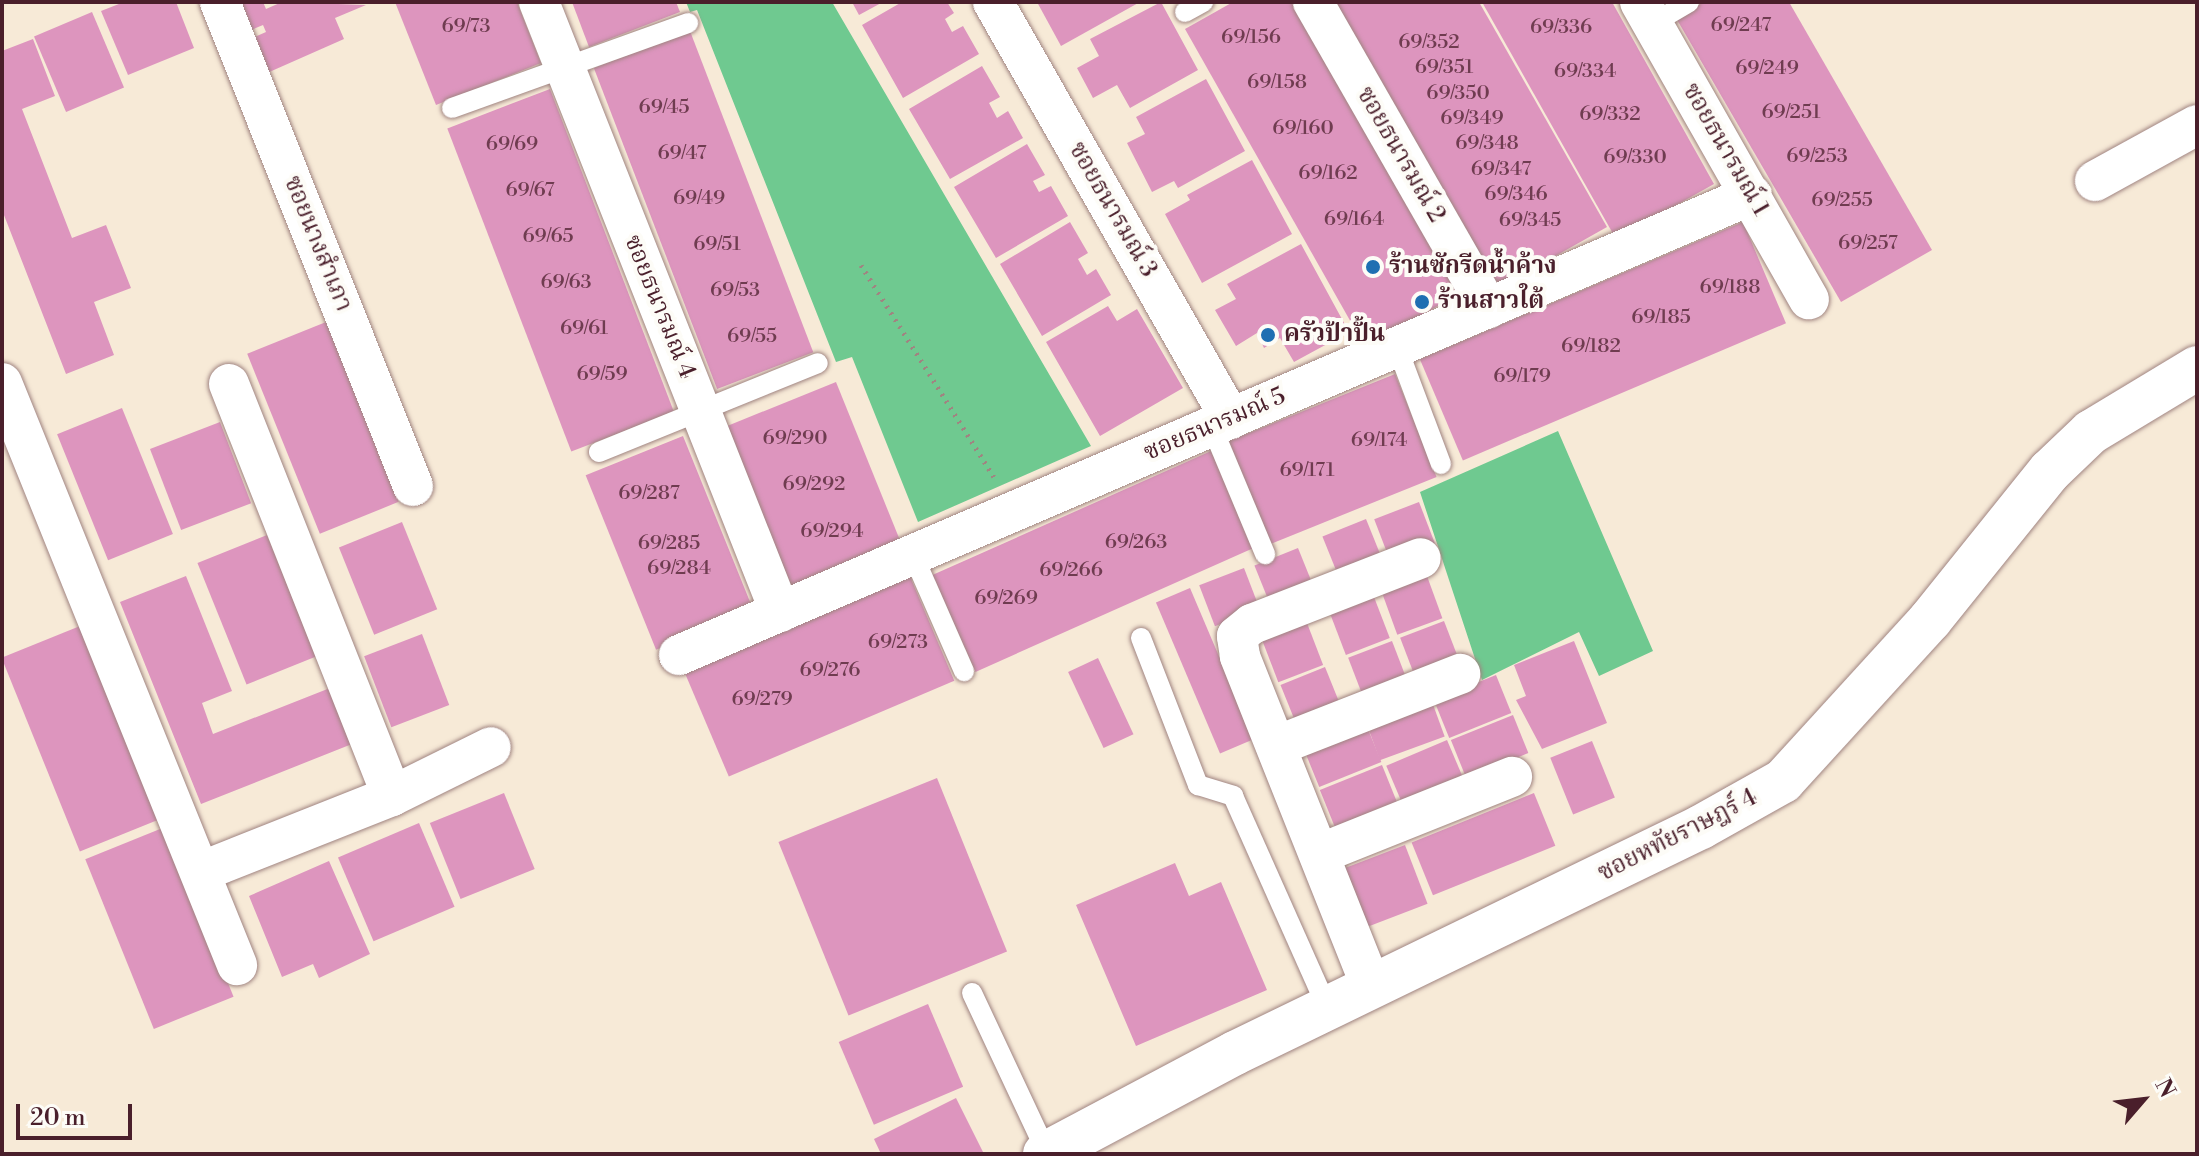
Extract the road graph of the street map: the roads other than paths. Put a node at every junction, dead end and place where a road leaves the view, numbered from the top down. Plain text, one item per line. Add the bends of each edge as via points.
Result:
1 (220, 2) edge
2 (539, 2) edge
3 (993, 2) edge
4 (1313, 2) edge
5 (1689, 2) edge
6 (1646, 13) edge
7 (688, 23) dead end
8 (564, 66) junction
9 (452, 108) dead end
10 (2197, 125) edge
11 (2095, 181) dead end
12 (1751, 195) junction
13 (1809, 299) dead end
14 (1488, 308) junction
15 (1397, 347) junction
16 (818, 363) dead end
17 (2197, 368) edge
18 (2, 383) edge
19 (229, 384) dead end
20 (700, 410) junction
21 (1221, 423) junction
22 (599, 452) dead end
23 (1441, 464) dead end
24 (413, 486) dead end
25 (1265, 554) dead end
26 (913, 555) junction
27 (1421, 558) dead end
28 (780, 612) junction
29 (1141, 638) dead end
30 (679, 655) dead end
31 (964, 671) dead end
32 (1460, 674) dead end
33 (1276, 746) junction
34 (491, 747) dead end
35 (1512, 777) dead end
36 (392, 796) junction
37 (1319, 854) junction
38 (200, 872) junction
39 (237, 965) dead end
40 (1371, 986) junction
41 (972, 993) dead end
42 (1327, 1007) junction
43 (1046, 1154) edge

1 - 24 street, ซอยนางสำเภา
2 - 8 street, ซอยธนารมณ์ 4
3 - 21 street, ซอยธนารมณ์ 3
4 - 14 street, ซอยธนารมณ์ 2
5 - 6 lane
6 - 12 street, ซอยธนารมณ์ 1
7 - 8 lane
8 - 9 lane
8 - 20 street, ซอยธนารมณ์ 4
10 - 11 street
12 - 13 street, ซอยธนารมณ์ 1
12 - 14 street, ซอยธนารมณ์ 5
14 - 15 street, ซอยธนารมณ์ 5
15 - 21 street, ซอยธนารมณ์ 5
15 - 23 lane
16 - 20 lane
17 - 40 street, ซอยหทัยราษฎร์ 4 via 2091,432 2050,471 1930,620 1783,781 1701,827
18 - 38 street
19 - 36 street
20 - 22 lane
20 - 28 street, ซอยธนารมณ์ 4
21 - 25 lane
21 - 26 street, ซอยธนารมณ์ 5
26 - 28 street, ซอยธนารมณ์ 5
26 - 31 lane
27 - 33 street via 1252,624 1237,636
28 - 30 street, ซอยธนารมณ์ 5
29 - 42 lane via 1198,785 1233,796
32 - 33 street
33 - 37 street
34 - 36 street
35 - 37 street
36 - 38 street
37 - 40 street
38 - 39 street
40 - 42 street, ซอยหทัยราษฎร์ 4
41 - 43 lane
42 - 43 street, ซอยหทัยราษฎร์ 4

